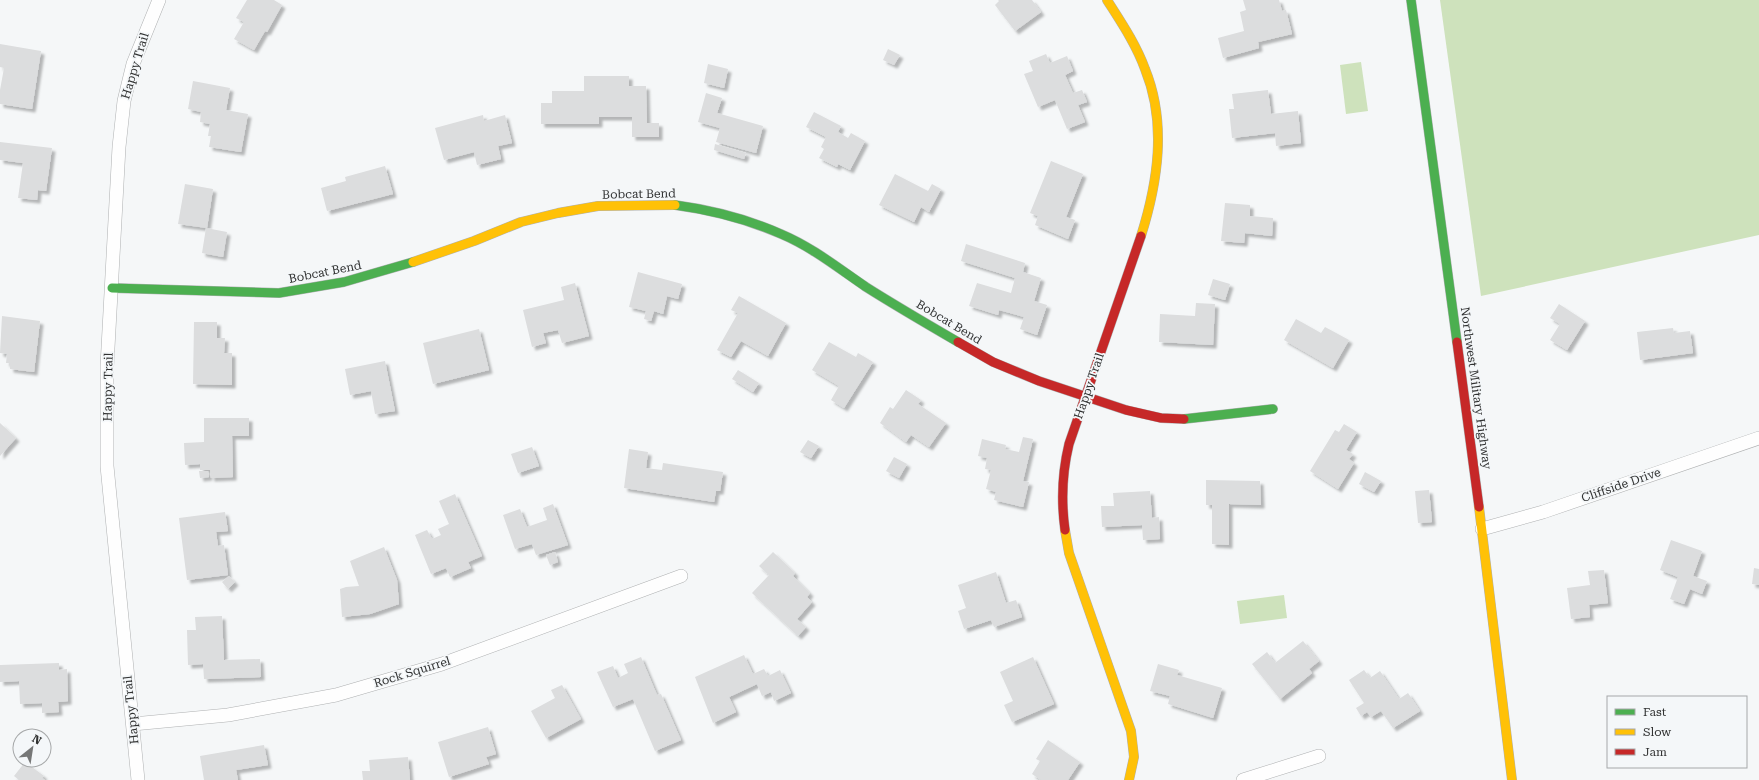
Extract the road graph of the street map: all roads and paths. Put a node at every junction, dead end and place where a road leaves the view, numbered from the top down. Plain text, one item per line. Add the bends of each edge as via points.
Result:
1 (159, 0) edge
2 (1107, 0) edge
3 (1411, 0) edge
4 (112, 288) junction
5 (1085, 396) junction
6 (1273, 409) dead end
7 (1759, 438) edge
8 (1482, 529) junction
9 (681, 576) dead end
10 (133, 724) junction
11 (1319, 756) dead end
12 (1130, 779) edge
13 (138, 780) edge
14 (1243, 780) edge
15 (1512, 780) edge

1 - 4 street, Happy Trail via 133,64 124,101 119,147
2 - 5 street, Happy Trail via 1142,60 1153,94 1158,126 1158,169 1148,218
3 - 8 street, Northwest Military Highway
4 - 5 street, Bobcat Bend via 279,293 344,282 397,267 521,222 558,213 598,206 672,204 717,212 782,234 816,251 868,287 993,362
4 - 10 street, Happy Trail via 107,366 108,466
5 - 6 street, Bobcat Bend via 1126,410 1161,418 1179,419
5 - 12 street, Happy Trail via 1071,436 1063,478 1065,528 1069,553 1131,731 1134,757
7 - 8 street, Cliffside Drive via 1543,512
8 - 15 street, Northwest Military Highway
9 - 10 street, Rock Squirrel via 442,664 336,695 228,715
10 - 13 street, Happy Trail
11 - 14 street

